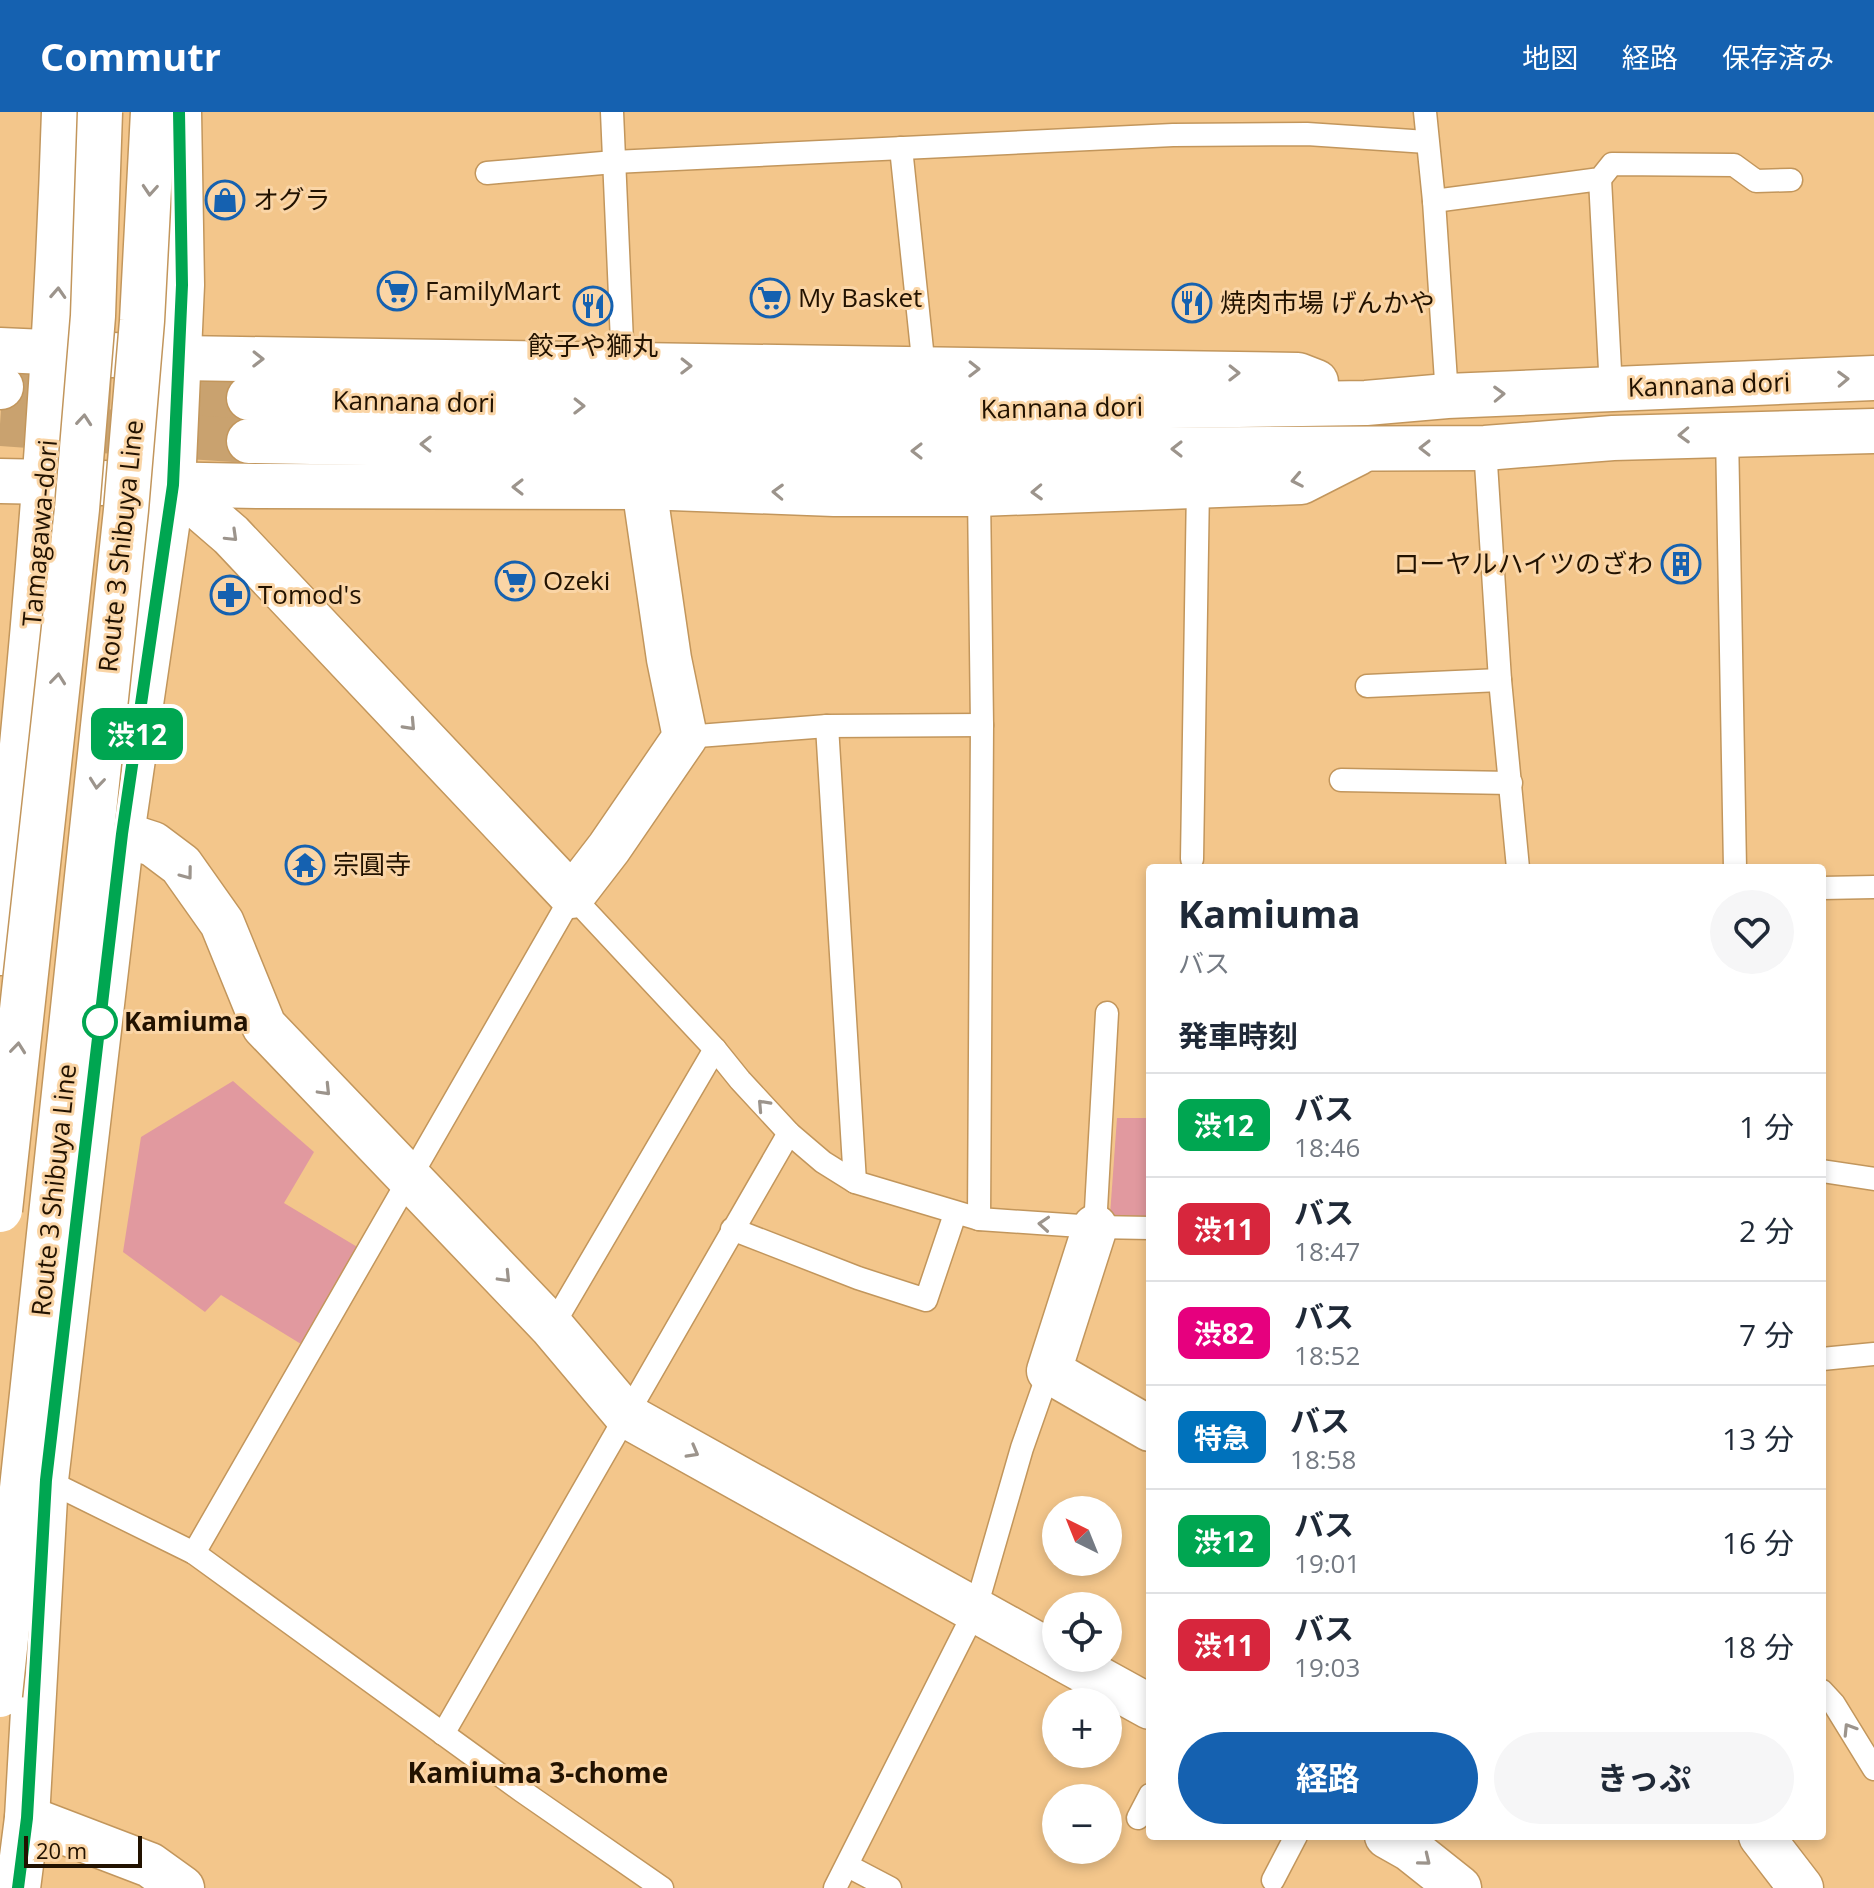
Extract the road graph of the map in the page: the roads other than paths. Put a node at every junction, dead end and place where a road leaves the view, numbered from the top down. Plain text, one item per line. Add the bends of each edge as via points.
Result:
1 (64, 112) edge
2 (100, 112) edge
3 (153, 112) edge
4 (179, 112) edge
5 (612, 112) edge
6 (1173, 112) edge
7 (1425, 112) edge
8 (1173, 135) junction
9 (1427, 142) junction
10 (901, 148) junction
11 (614, 162) junction
12 (487, 173) dead end
13 (1600, 179) junction
14 (1791, 180) dead end
15 (1434, 201) junction
16 (0, 350) edge
17 (55, 352) junction
18 (180, 358) junction
19 (623, 365) junction
20 (924, 369) junction
21 (1874, 378) edge
22 (1611, 389) junction
23 (1447, 396) junction
24 (1366, 403) junction
25 (1874, 431) edge
26 (1727, 433) junction
27 (1367, 448) junction
28 (1485, 448) junction
29 (0, 481) edge
30 (45, 483) junction
31 (173, 485) junction
32 (1198, 486) junction
33 (644, 487) junction
34 (979, 494) junction
35 (1500, 680) junction
36 (1367, 686) dead end
37 (982, 725) junction
38 (827, 726) junction
39 (685, 737) junction
40 (1341, 780) dead end
41 (1511, 783) junction
42 (122, 834) junction
43 (1192, 859) dead end
44 (1518, 864) edge
45 (1735, 864) edge
46 (1874, 887) edge
47 (1826, 888) edge
48 (572, 896) junction
49 (3, 904) edge
50 (0, 953) edge
51 (1107, 1013) dead end
52 (715, 1049) junction
53 (789, 1133) junction
54 (1826, 1172) edge
55 (408, 1178) junction
56 (1874, 1179) edge
57 (855, 1182) junction
58 (0, 1210) edge
59 (955, 1214) junction
60 (979, 1219) junction
61 (1095, 1227) junction
62 (1146, 1228) edge
63 (732, 1229) junction
64 (552, 1327) junction
65 (1874, 1354) edge
66 (1826, 1359) edge
67 (1049, 1371) junction
68 (627, 1416) junction
69 (1146, 1427) edge
70 (46, 1480) junction
71 (194, 1553) junction
72 (975, 1611) junction
73 (1042, 1648) edge
74 (1086, 1672) edge
75 (0, 1695) edge
76 (1826, 1695) edge
77 (1146, 1705) edge
78 (443, 1734) junction
79 (1874, 1769) edge
80 (1146, 1803) edge
81 (27, 1818) junction
82 (1138, 1818) dead end
83 (1294, 1840) edge
84 (1394, 1840) edge
85 (1764, 1840) edge
86 (848, 1866) junction
87 (1273, 1880) dead end
88 (18, 1888) edge
89 (182, 1888) edge
90 (662, 1888) edge
91 (835, 1888) edge
92 (890, 1888) edge
93 (1459, 1888) edge
94 (1801, 1888) edge

17 -> 1 main road, Tamagawa-dori
58 -> 2 main road, Route 3 Shibuya Line, bridge via 77,509 93,316
3 -> 75 main road, Route 3 Shibuya Line, bridge via 126,510
4 - 18 main road
5 - 11 lane
6 - 8 lane
7 - 9 lane
8 - 9 lane via 1307,134
8 - 10 lane
9 - 15 lane
10 - 11 lane
10 - 20 lane
11 - 12 lane
11 - 19 lane
13 - 14 lane via 1612,164 1658,164 1734,165 1756,181
13 - 15 lane
13 - 22 lane
15 - 23 lane
16 - 17 main road
17 - 18 main road
17 - 30 main road, Tamagawa-dori
18 -> 19 main road
18 - 31 main road
19 -> 20 main road
20 -> 24 main road via 1298,375
22 -> 21 main road, Kannana dori
23 -> 22 main road, Kannana dori
23 - 24 main road, Kannana dori
27 -> 24 main road, Kannana dori via 840,451 249,420
25 - 26 main road, Kannana dori
26 -> 28 main road, Kannana dori
26 - 45 lane
28 -> 27 main road, Kannana dori
27 -> 32 main road via 1301,482
28 - 35 lane
29 - 30 main road
30 - 31 main road
30 - 49 main road, Tamagawa-dori
33 -> 31 main road
31 - 42 main road
31 -> 48 main road via 231,535
32 -> 34 main road
32 - 43 lane
34 -> 33 main road
33 - 39 main road
34 - 37 lane
35 - 36 lane
35 - 41 lane
37 - 38 lane
37 - 60 lane
38 - 39 lane
38 - 57 lane
39 - 48 main road
40 - 41 lane
41 - 44 lane
42 -> 55 main road via 153,844 181,865 222,923 264,1026
42 - 70 main road
46 - 47 lane
48 - 52 lane
48 - 55 lane
49 - 50 main road, Tamagawa-dori
51 - 61 lane
53 -> 52 lane
52 - 64 lane
53 - 57 lane
53 - 63 lane
54 - 56 lane
55 -> 64 main road
55 - 71 lane
57 - 59 lane
59 - 60 lane
59 - 63 lane via 926,1300
61 -> 60 lane
61 - 62 lane
61 - 67 main road
63 - 68 lane
64 - 68 main road
65 - 66 lane
67 - 69 main road
67 - 72 lane
68 -> 72 main road
68 - 78 lane
70 - 71 lane
70 - 81 main road
71 - 78 lane
72 - 73 main road
72 - 86 lane
74 - 77 main road
79 -> 76 lane
78 - 90 lane
80 - 82 lane
81 - 88 main road
81 - 89 main road via 150,1865
83 - 87 lane
84 -> 93 main road
85 - 94 main road
86 - 91 lane
86 - 92 lane

